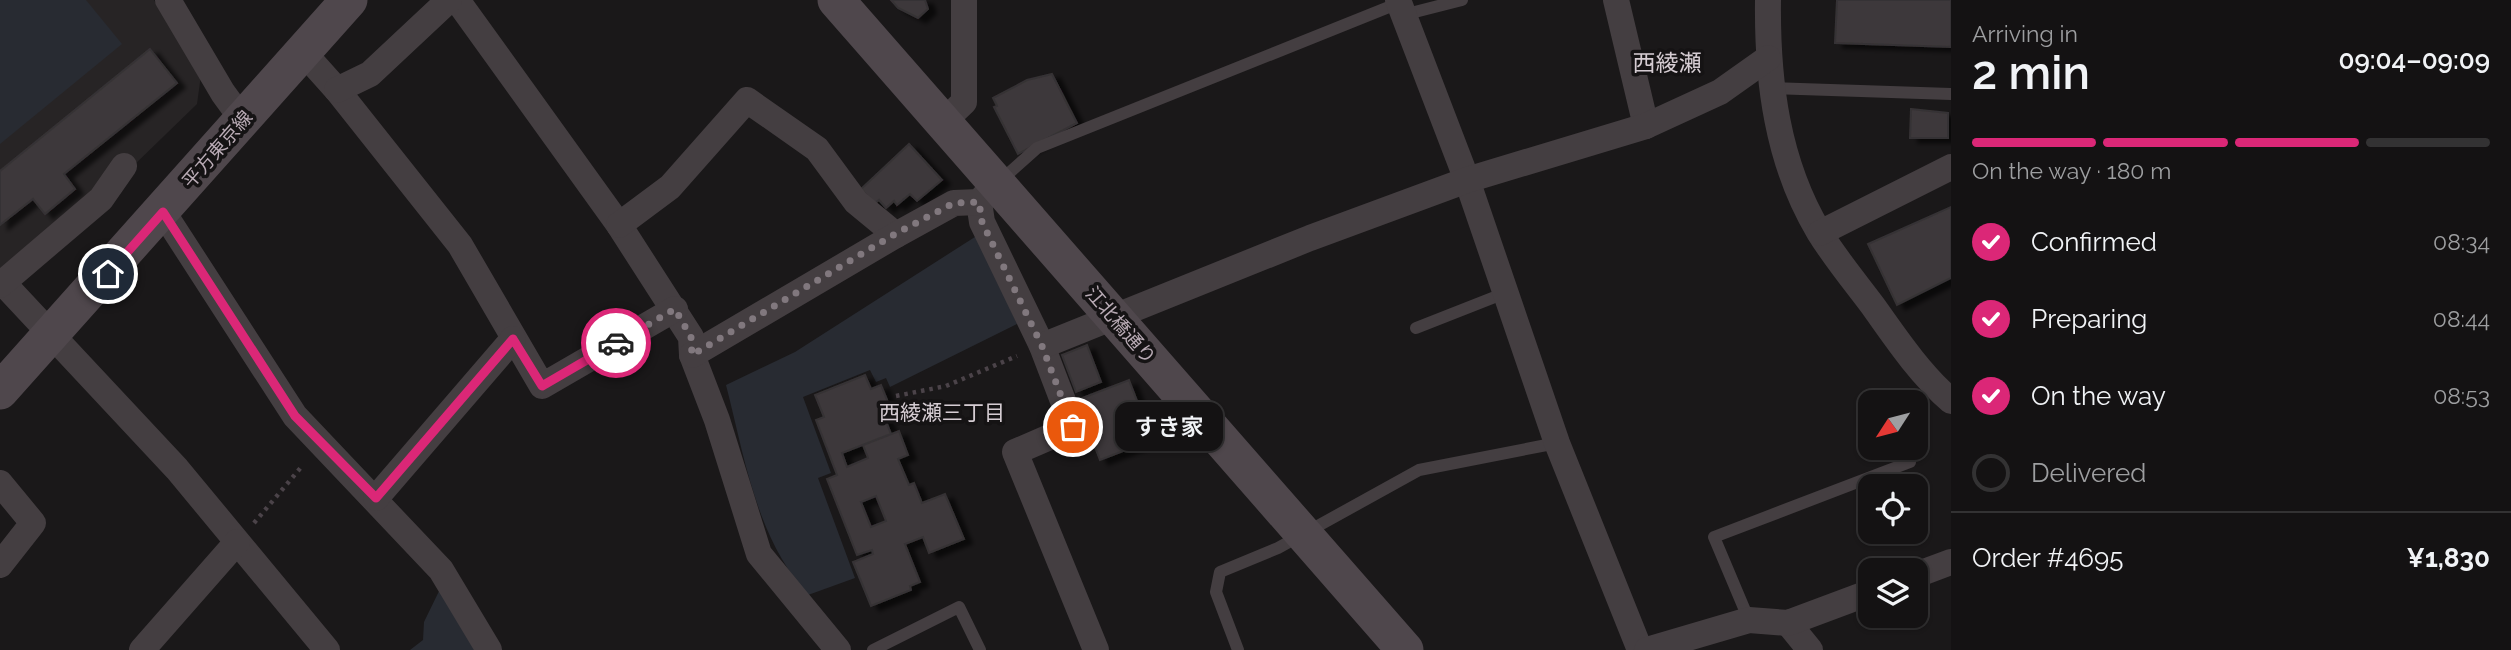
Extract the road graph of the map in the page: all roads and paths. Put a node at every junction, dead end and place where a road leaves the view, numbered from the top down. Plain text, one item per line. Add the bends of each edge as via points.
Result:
1 (168, 0) edge
2 (349, 0) edge
3 (449, 0) edge
4 (457, 0) edge
5 (836, 0) edge
6 (964, 0) edge
7 (1462, 0) edge
8 (1616, 0) edge
9 (1768, 0) edge
10 (1400, 6) edge
11 (303, 52) junction
12 (1768, 58) junction
13 (1772, 88) junction
14 (337, 90) junction
15 (1951, 94) edge
16 (242, 119) junction
17 (944, 121) junction
18 (1646, 126) junction
19 (124, 166) dead end
20 (1951, 167) edge
21 (1467, 180) junction
22 (988, 192) junction
23 (163, 212) junction
24 (619, 225) junction
25 (1820, 233) junction
26 (895, 234) junction
27 (2, 284) edge
28 (1504, 293) junction
29 (675, 309) junction
30 (1113, 317) junction
31 (1416, 328) dead end
32 (52, 336) junction
33 (513, 339) junction
34 (1042, 346) junction
35 (692, 355) junction
36 (0, 391) edge
37 (895, 396) dead end
38 (1951, 401) edge
39 (321, 443) junction
40 (1557, 443) junction
41 (1910, 462) dead end
42 (0, 483) edge
43 (376, 498) junction
44 (1302, 533) junction
45 (237, 542) junction
46 (1951, 562) edge
47 (0, 565) edge
48 (1928, 571) edge
49 (1858, 597) edge
50 (1749, 620) junction
51 (1788, 623) junction
52 (829, 647) edge
53 (142, 650) edge
54 (327, 650) edge
55 (489, 650) edge
56 (873, 650) edge
57 (980, 650) edge
58 (1096, 650) edge
59 (1238, 650) edge
60 (1405, 650) edge
61 (1640, 650) edge
62 (1647, 650) edge
63 (1810, 650) edge

1 - 16 street
2 - 11 main road, 平方東京線
3 - 14 street via 370,74
4 - 24 street
5 - 17 main road, 江北橋通り
6 - 17 street via 964,102
7 - 10 lane
8 - 18 street
9 - 12 street
10 - 21 street
10 - 22 lane via 1037,148
11 - 14 street
11 - 16 main road, 平方東京線
12 - 13 street
12 - 18 street via 1720,92
13 - 15 lane
13 - 25 street via 1783,150
14 - 33 street via 460,245
16 - 23 main road, 平方東京線
17 - 22 main road, 江北橋通り
18 - 21 street
19 - 27 street via 101,200
20 - 25 street
21 - 28 street
21 - 30 street
22 - 26 street via 954,203
22 - 30 main road, 江北橋通り
22 - 34 street via 982,222
23 - 32 main road, 平方東京線
23 - 39 street via 295,416
24 - 26 street via 670,187 747,100 817,149 856,202
24 - 29 street
25 - 38 street via 1927,380
26 - 35 street
27 - 32 street
28 - 31 lane
28 - 40 street
29 - 33 street via 542,386
29 - 35 street via 691,337
30 - 34 street
30 - 44 main road, 江北橋通り
32 - 36 main road, 平方東京線
32 - 45 street via 177,469
33 - 43 street
34 - 37 path via 946,386
34 - 58 street via 1073,427 1015,452
35 - 52 street via 759,554
39 - 43 street
39 - 45 path
40 - 44 lane via 1419,470
40 - 61 street
41 - 50 lane via 1714,537
42 - 47 street via 33,523
43 - 55 street via 441,570
44 - 59 lane via 1220,572 1216,592
44 - 60 main road, 江北橋通り
45 - 53 street
45 - 54 street
46 - 48 street
49 - 51 street
50 - 51 street
50 - 62 street
51 - 63 street
56 - 57 lane via 959,607

